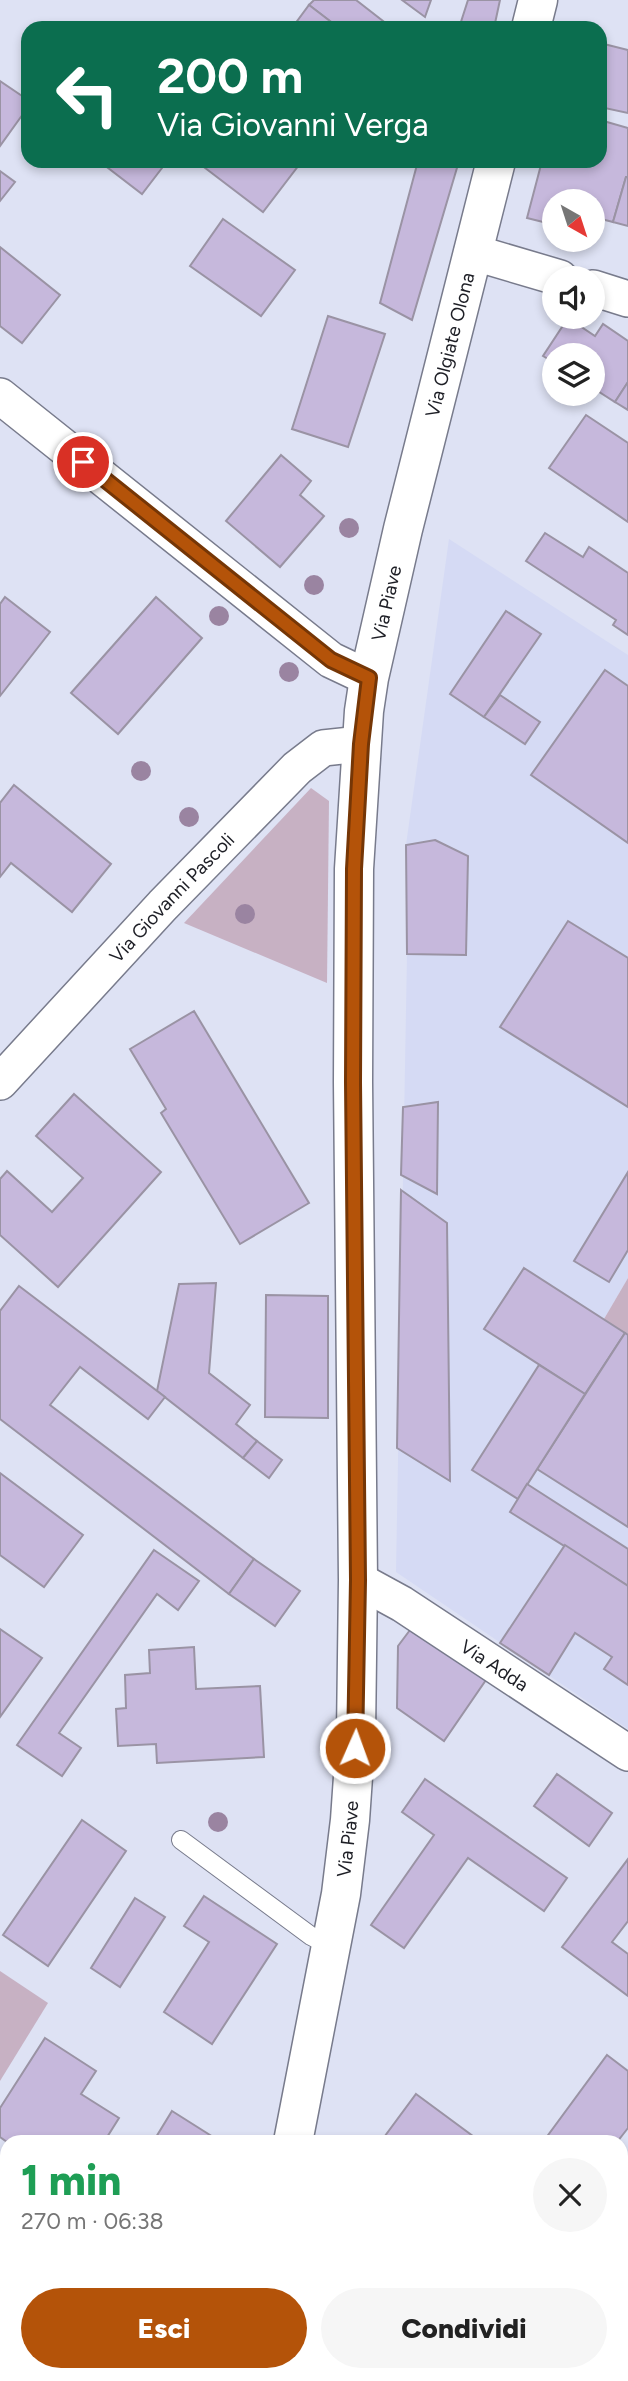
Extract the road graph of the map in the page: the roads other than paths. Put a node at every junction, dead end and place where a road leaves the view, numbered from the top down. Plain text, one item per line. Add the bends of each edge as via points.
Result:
1 (538, 0) edge
2 (533, 21) edge
3 (494, 168) edge
4 (472, 252) junction
5 (542, 273) edge
6 (605, 292) edge
7 (628, 299) edge
8 (0, 396) edge
9 (403, 529) joint
10 (369, 678) junction
11 (361, 744) junction
12 (0, 1082) edge
13 (358, 1580) junction
14 (628, 1753) edge
15 (181, 1840) dead end
16 (332, 1947) junction
17 (294, 2135) edge

1 - 2 street
3 - 4 street, Via Olgiate Olona
4 - 5 street
4 - 9 street, Via Olgiate Olona
6 - 7 street
8 - 10 street via 331,660
9 - 10 street, Via Piave
10 - 11 street, Via Piave
11 - 12 street, Via Giovanni Pascoli via 323,748 297,768
11 - 13 street, Via Piave via 354,869 353,1082
13 - 14 street, Via Adda via 402,1604
13 - 16 street, Via Piave via 353,1782
15 - 16 lane
16 - 17 street, Via Piave

